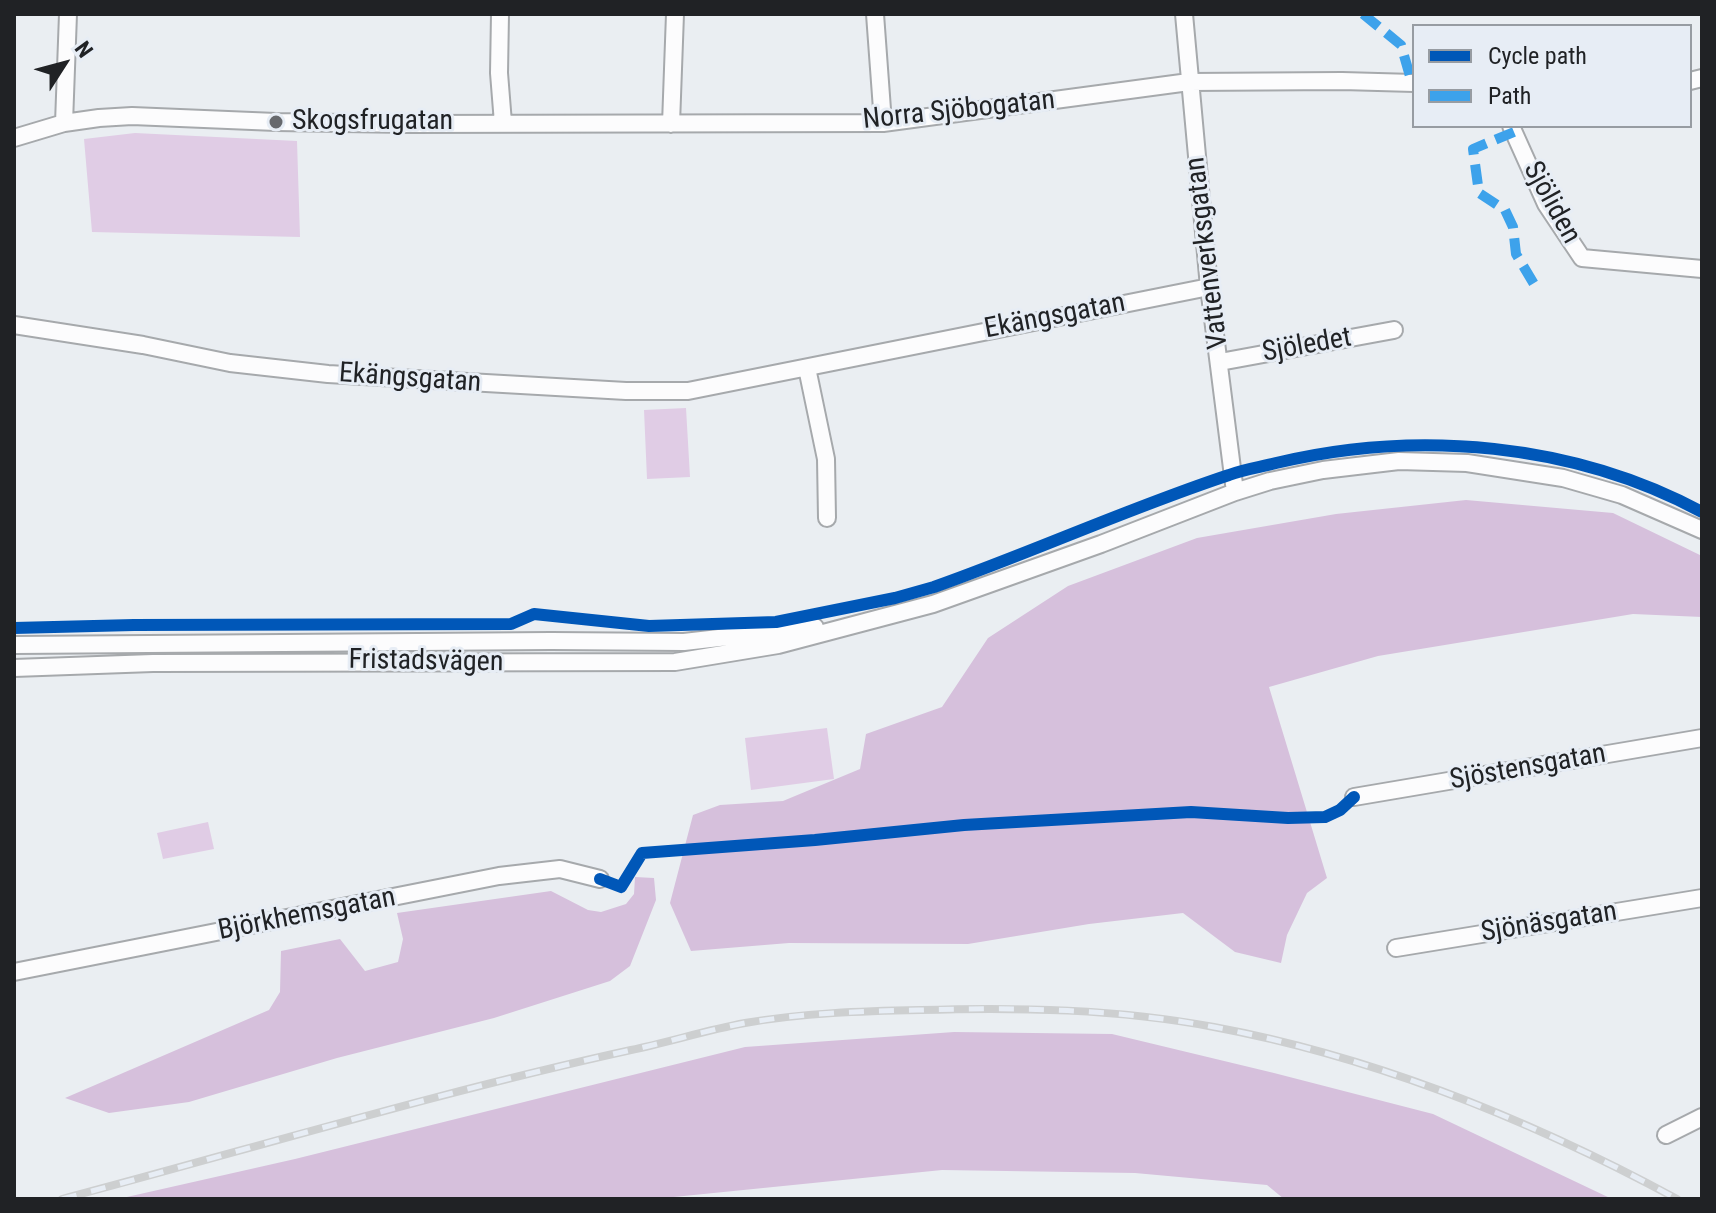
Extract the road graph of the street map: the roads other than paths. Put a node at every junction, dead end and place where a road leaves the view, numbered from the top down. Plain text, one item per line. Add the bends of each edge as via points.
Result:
1 (68, 14) edge
2 (500, 14) edge
3 (675, 14) edge
4 (875, 14) edge
5 (1184, 14) edge
6 (1189, 82) junction
7 (1412, 83) edge
8 (64, 123) junction
9 (503, 123) junction
10 (883, 123) junction
11 (671, 124) junction
12 (1512, 128) edge
13 (14, 138) edge
14 (1702, 269) edge
15 (1209, 287) junction
16 (14, 325) edge
17 (1394, 330) dead end
18 (1220, 362) junction
19 (807, 368) junction
20 (1235, 492) junction
21 (827, 518) dead end
22 (1702, 530) edge
23 (833, 628) junction
24 (14, 645) edge
25 (14, 668) edge
26 (1702, 738) edge
27 (1354, 797) dead end
28 (600, 879) dead end
29 (1702, 898) edge
30 (1396, 948) dead end
31 (14, 972) edge
32 (1702, 1117) edge
33 (1666, 1135) dead end

1 - 8 street
2 - 9 street
3 - 11 street
4 - 10 street
5 - 6 street, Vattenverksgatan
6 - 7 street, Norra Sjöbogatan
6 - 10 street, Norra Sjöbogatan
6 - 15 street, Vattenverksgatan
8 - 9 street, Norra Sjöbogatan via 132,116
8 - 13 street, Norra Sjöbogatan
9 - 11 street, Norra Sjöbogatan
10 - 11 street, Norra Sjöbogatan
12 - 14 street, Sjöliden via 1546,204 1582,258
15 - 18 street, Vattenverksgatan
15 - 19 street, Ekängsgatan
16 - 19 street, Ekängsgatan via 230,363 426,381 688,391
17 - 18 street, Sjöledet
18 - 20 street, Vattenverksgatan
19 - 21 street via 826,459
20 - 22 street, Fristadsvägen via 1345,467 1418,460 1467,463 1575,481
20 - 23 street, Fristadsvägen via 933,604
23 - 24 street, Fristadsvägen via 633,643
23 - 25 street, Fristadsvägen via 778,645 675,662
26 - 27 street, Sjöstensgatan
28 - 31 street, Björkhemsgatan via 560,869 499,876
29 - 30 street, Sjönäsgatan
32 - 33 street

